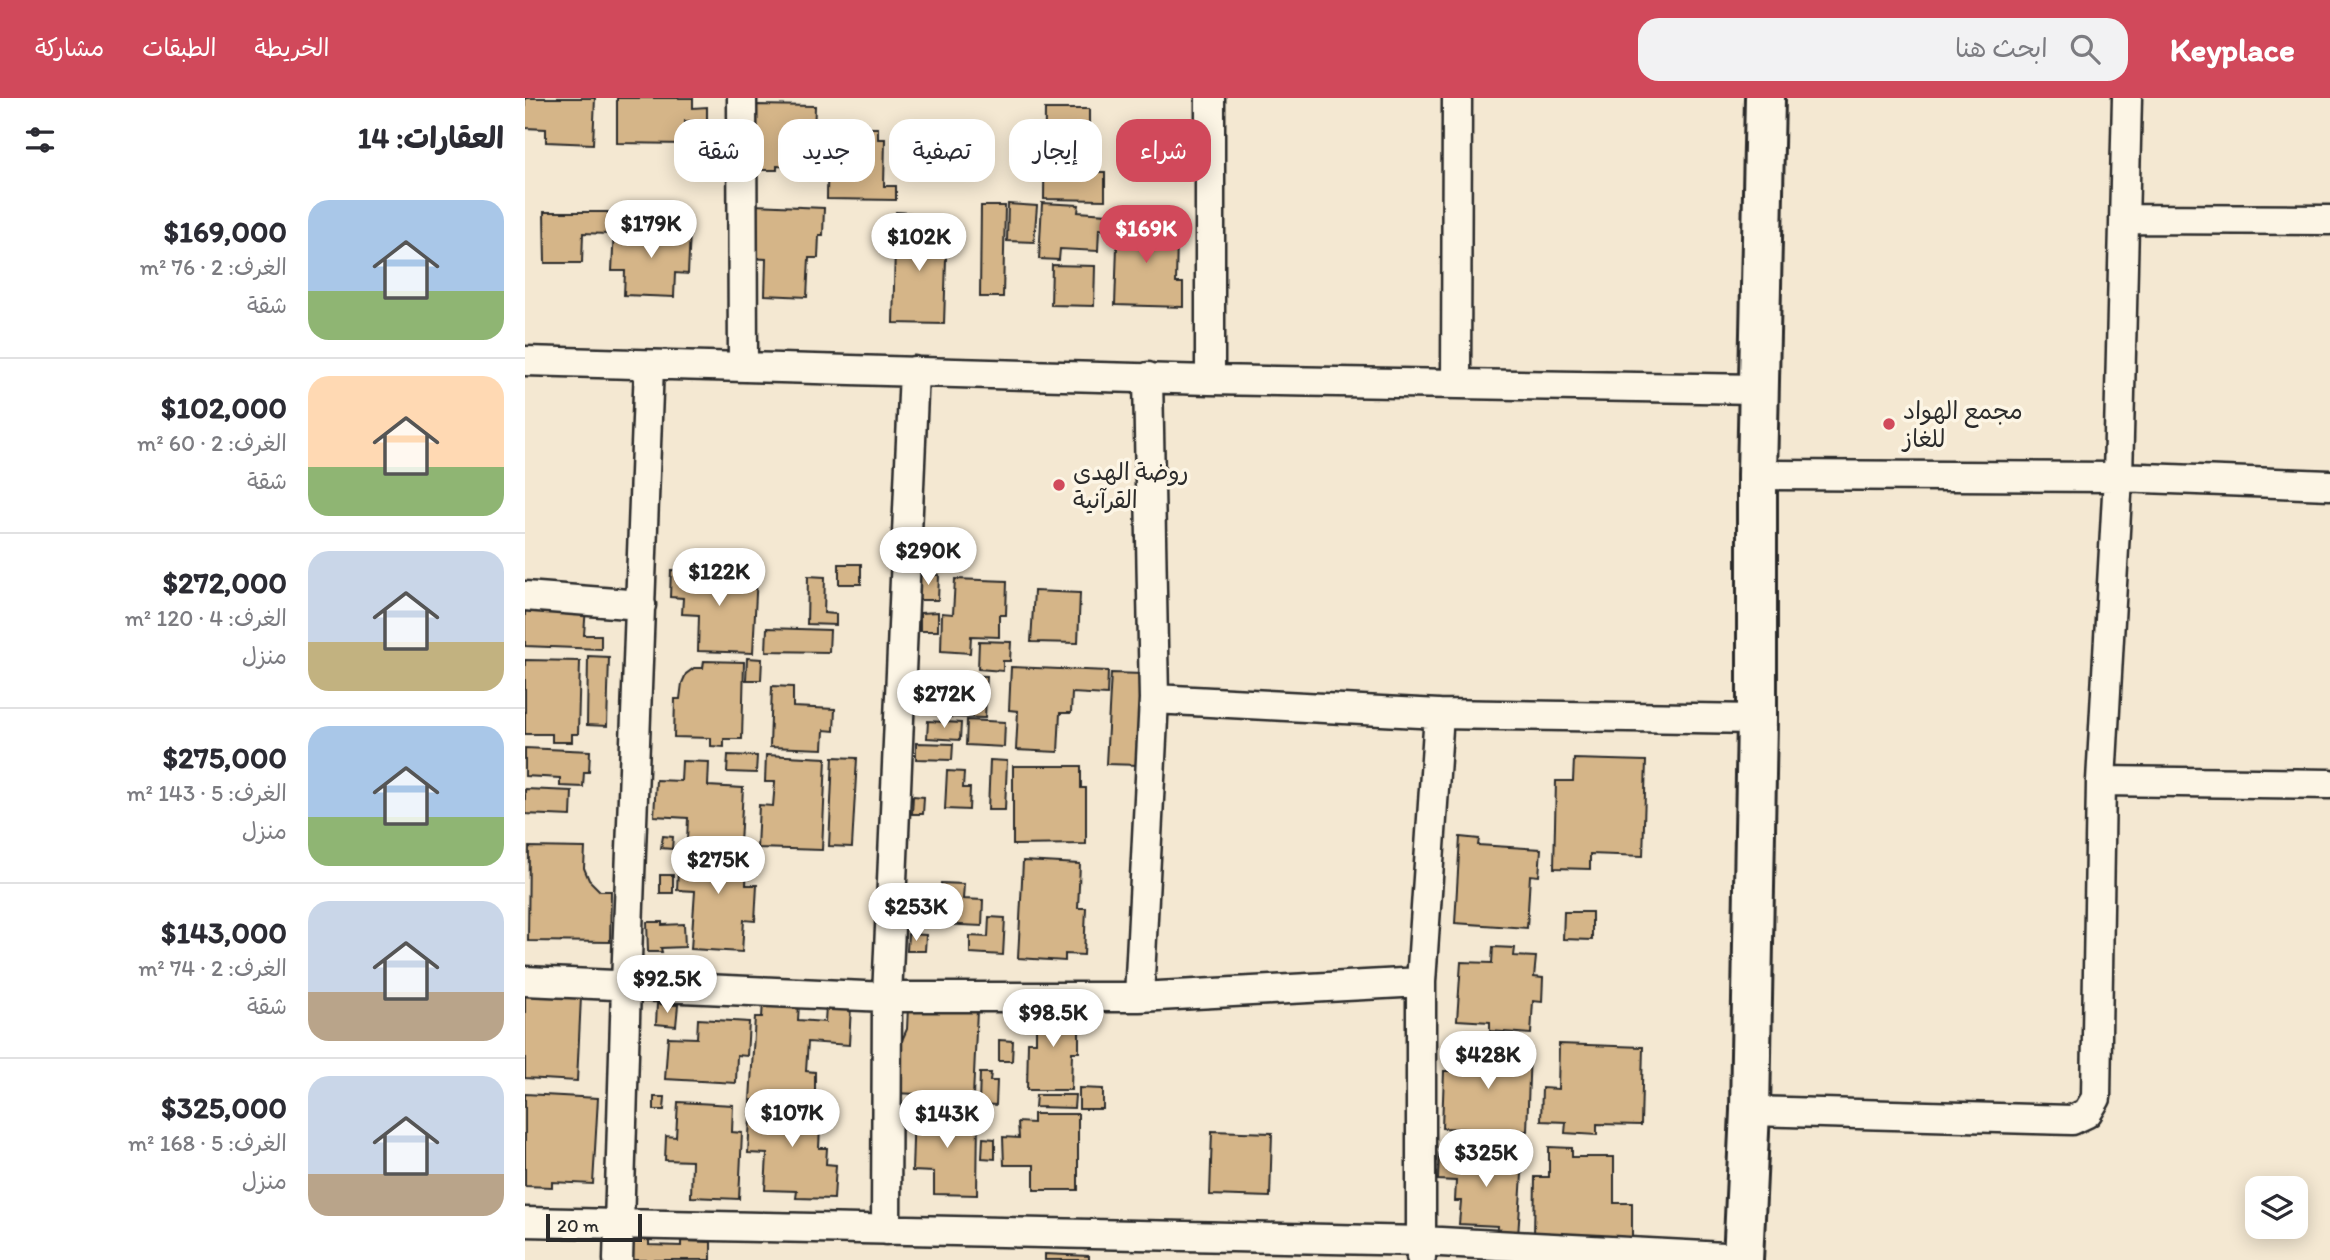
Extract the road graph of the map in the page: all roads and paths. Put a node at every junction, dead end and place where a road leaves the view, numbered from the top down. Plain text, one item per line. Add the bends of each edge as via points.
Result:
1 (742, 98) edge
2 (1210, 98) edge
3 (1457, 98) edge
4 (1765, 98) edge
5 (2127, 98) edge
6 (2124, 219) junction
7 (2330, 220) edge
8 (525, 361) edge
9 (649, 365) junction
10 (743, 365) junction
11 (914, 372) junction
12 (1148, 377) junction
13 (1210, 380) junction
14 (1456, 383) junction
15 (1759, 389) junction
16 (1757, 475) junction
17 (2118, 477) junction
18 (2330, 485) edge
19 (525, 596) edge
20 (641, 605) junction
21 (1154, 699) junction
22 (1439, 714) junction
23 (1757, 719) junction
24 (2101, 780) junction
25 (2330, 784) edge
26 (525, 981) edge
27 (1421, 982) junction
28 (626, 985) junction
29 (887, 997) junction
30 (1139, 997) junction
31 (1750, 1111) junction
32 (525, 1222) edge
33 (619, 1225) junction
34 (886, 1230) junction
35 (1168, 1247) edge
36 (1421, 1250) edge
37 (1743, 1259) edge
38 (618, 1260) edge

1 - 10 street
2 - 13 street
3 - 14 street
4 - 15 street
5 - 6 street
6 - 7 street
6 - 17 street
8 - 9 street
9 - 10 street
9 - 20 street
10 - 11 street
11 - 12 street
11 - 29 street
12 - 13 street
12 - 21 street
13 - 14 street
14 - 15 street
15 - 16 street
16 - 17 street
16 - 23 street
17 - 18 street
17 - 24 street
19 - 20 street
20 - 28 street
21 - 22 street
21 - 30 street
22 - 23 street
22 - 27 street
23 - 31 street
24 - 25 street
24 - 31 street via 2096,1098 2087,1113 2072,1120
26 - 28 street
27 - 30 street
27 - 36 street
28 - 29 street
28 - 33 street
29 - 30 street
29 - 34 street
31 - 37 street
32 - 33 street
33 - 34 street
33 - 38 street
34 - 35 street
35 - 36 street
36 - 37 street

